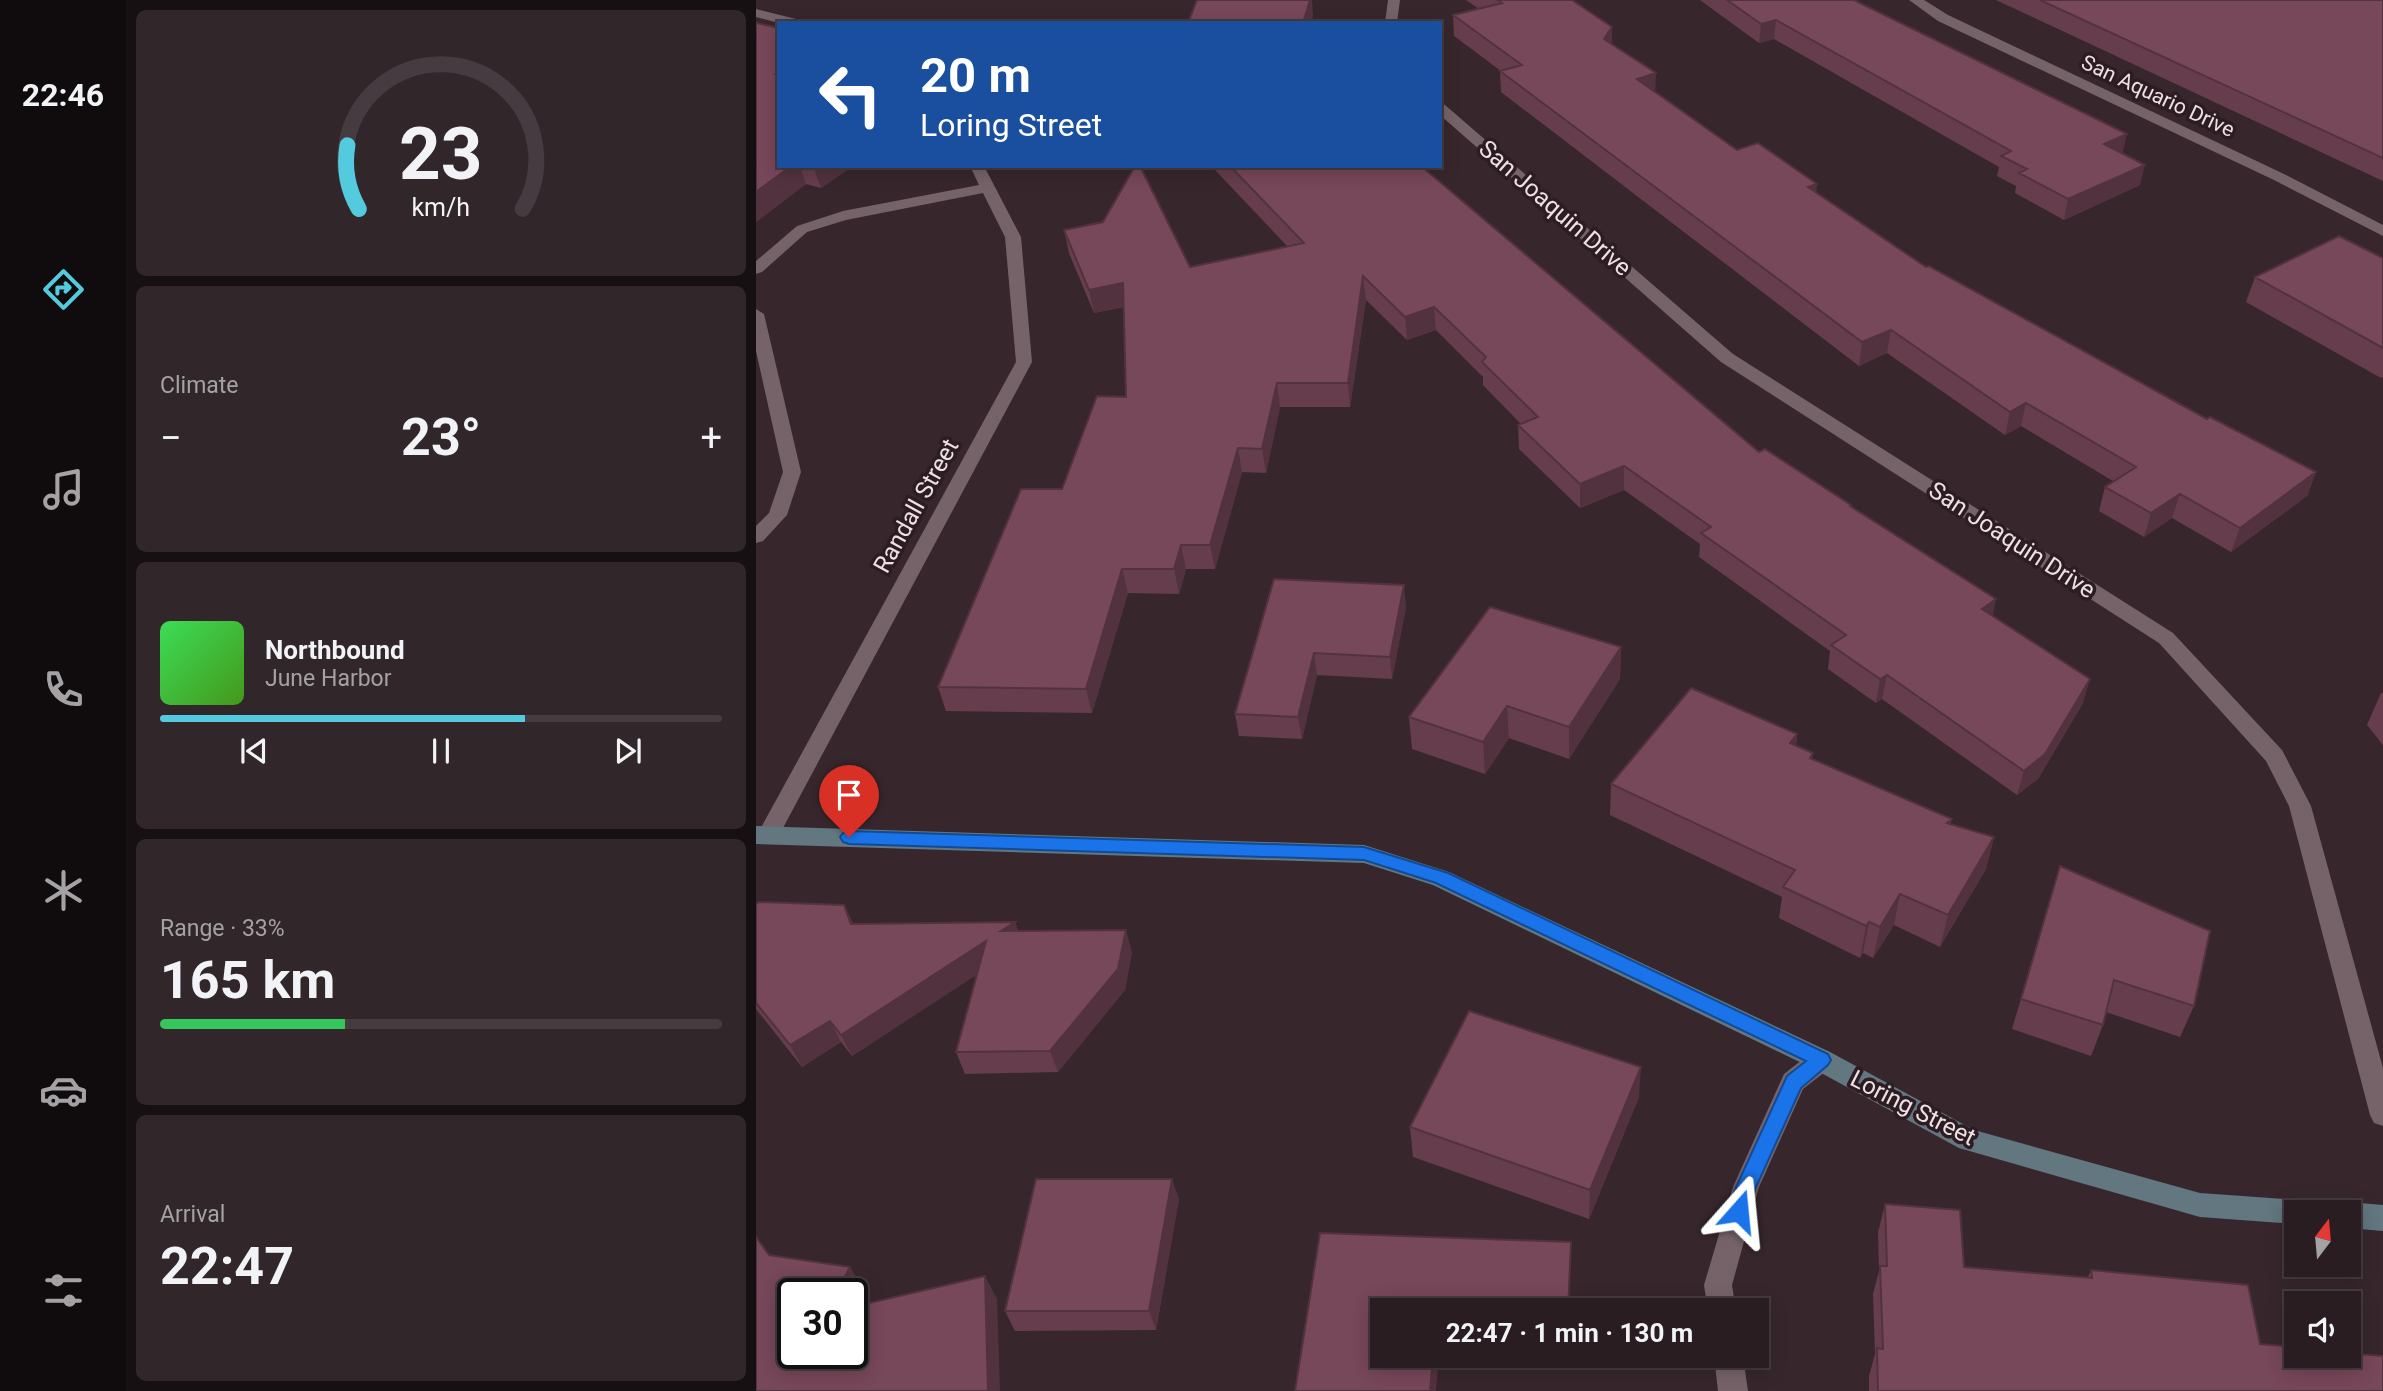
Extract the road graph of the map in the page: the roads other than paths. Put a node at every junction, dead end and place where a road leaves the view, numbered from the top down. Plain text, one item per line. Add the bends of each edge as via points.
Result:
1 (1394, 0) edge
2 (1915, 0) edge
3 (756, 13) edge
4 (786, 21) edge
5 (1391, 21) edge
6 (1442, 110) edge
7 (978, 168) edge
8 (986, 188) junction
9 (2383, 231) edge
10 (756, 269) edge
11 (756, 314) edge
12 (756, 537) edge
13 (762, 835) edge
14 (1821, 1060) junction
15 (2383, 1115) edge
16 (2284, 1211) edge
17 (2361, 1216) edge
18 (2383, 1218) edge
19 (1720, 1298) edge
20 (1730, 1368) edge
21 (1733, 1391) edge

1 - 5 street
2 - 9 street, San Aquario Drive via 1943,18
3 - 4 street
6 - 15 street, San Joaquin Drive via 1727,358 2166,638 2274,755 2300,806
7 - 8 street, Randall Street
8 - 10 street via 843,216 802,229
8 - 13 street, Randall Street via 1013,237 1024,362
11 - 12 street via 792,472 778,515
13 - 14 street, Loring Street via 1364,853 1441,878
14 - 16 street, Loring Street via 1968,1140 2200,1205
14 - 19 street via 1793,1082 1746,1187 1718,1285
17 - 18 street
20 - 21 street

